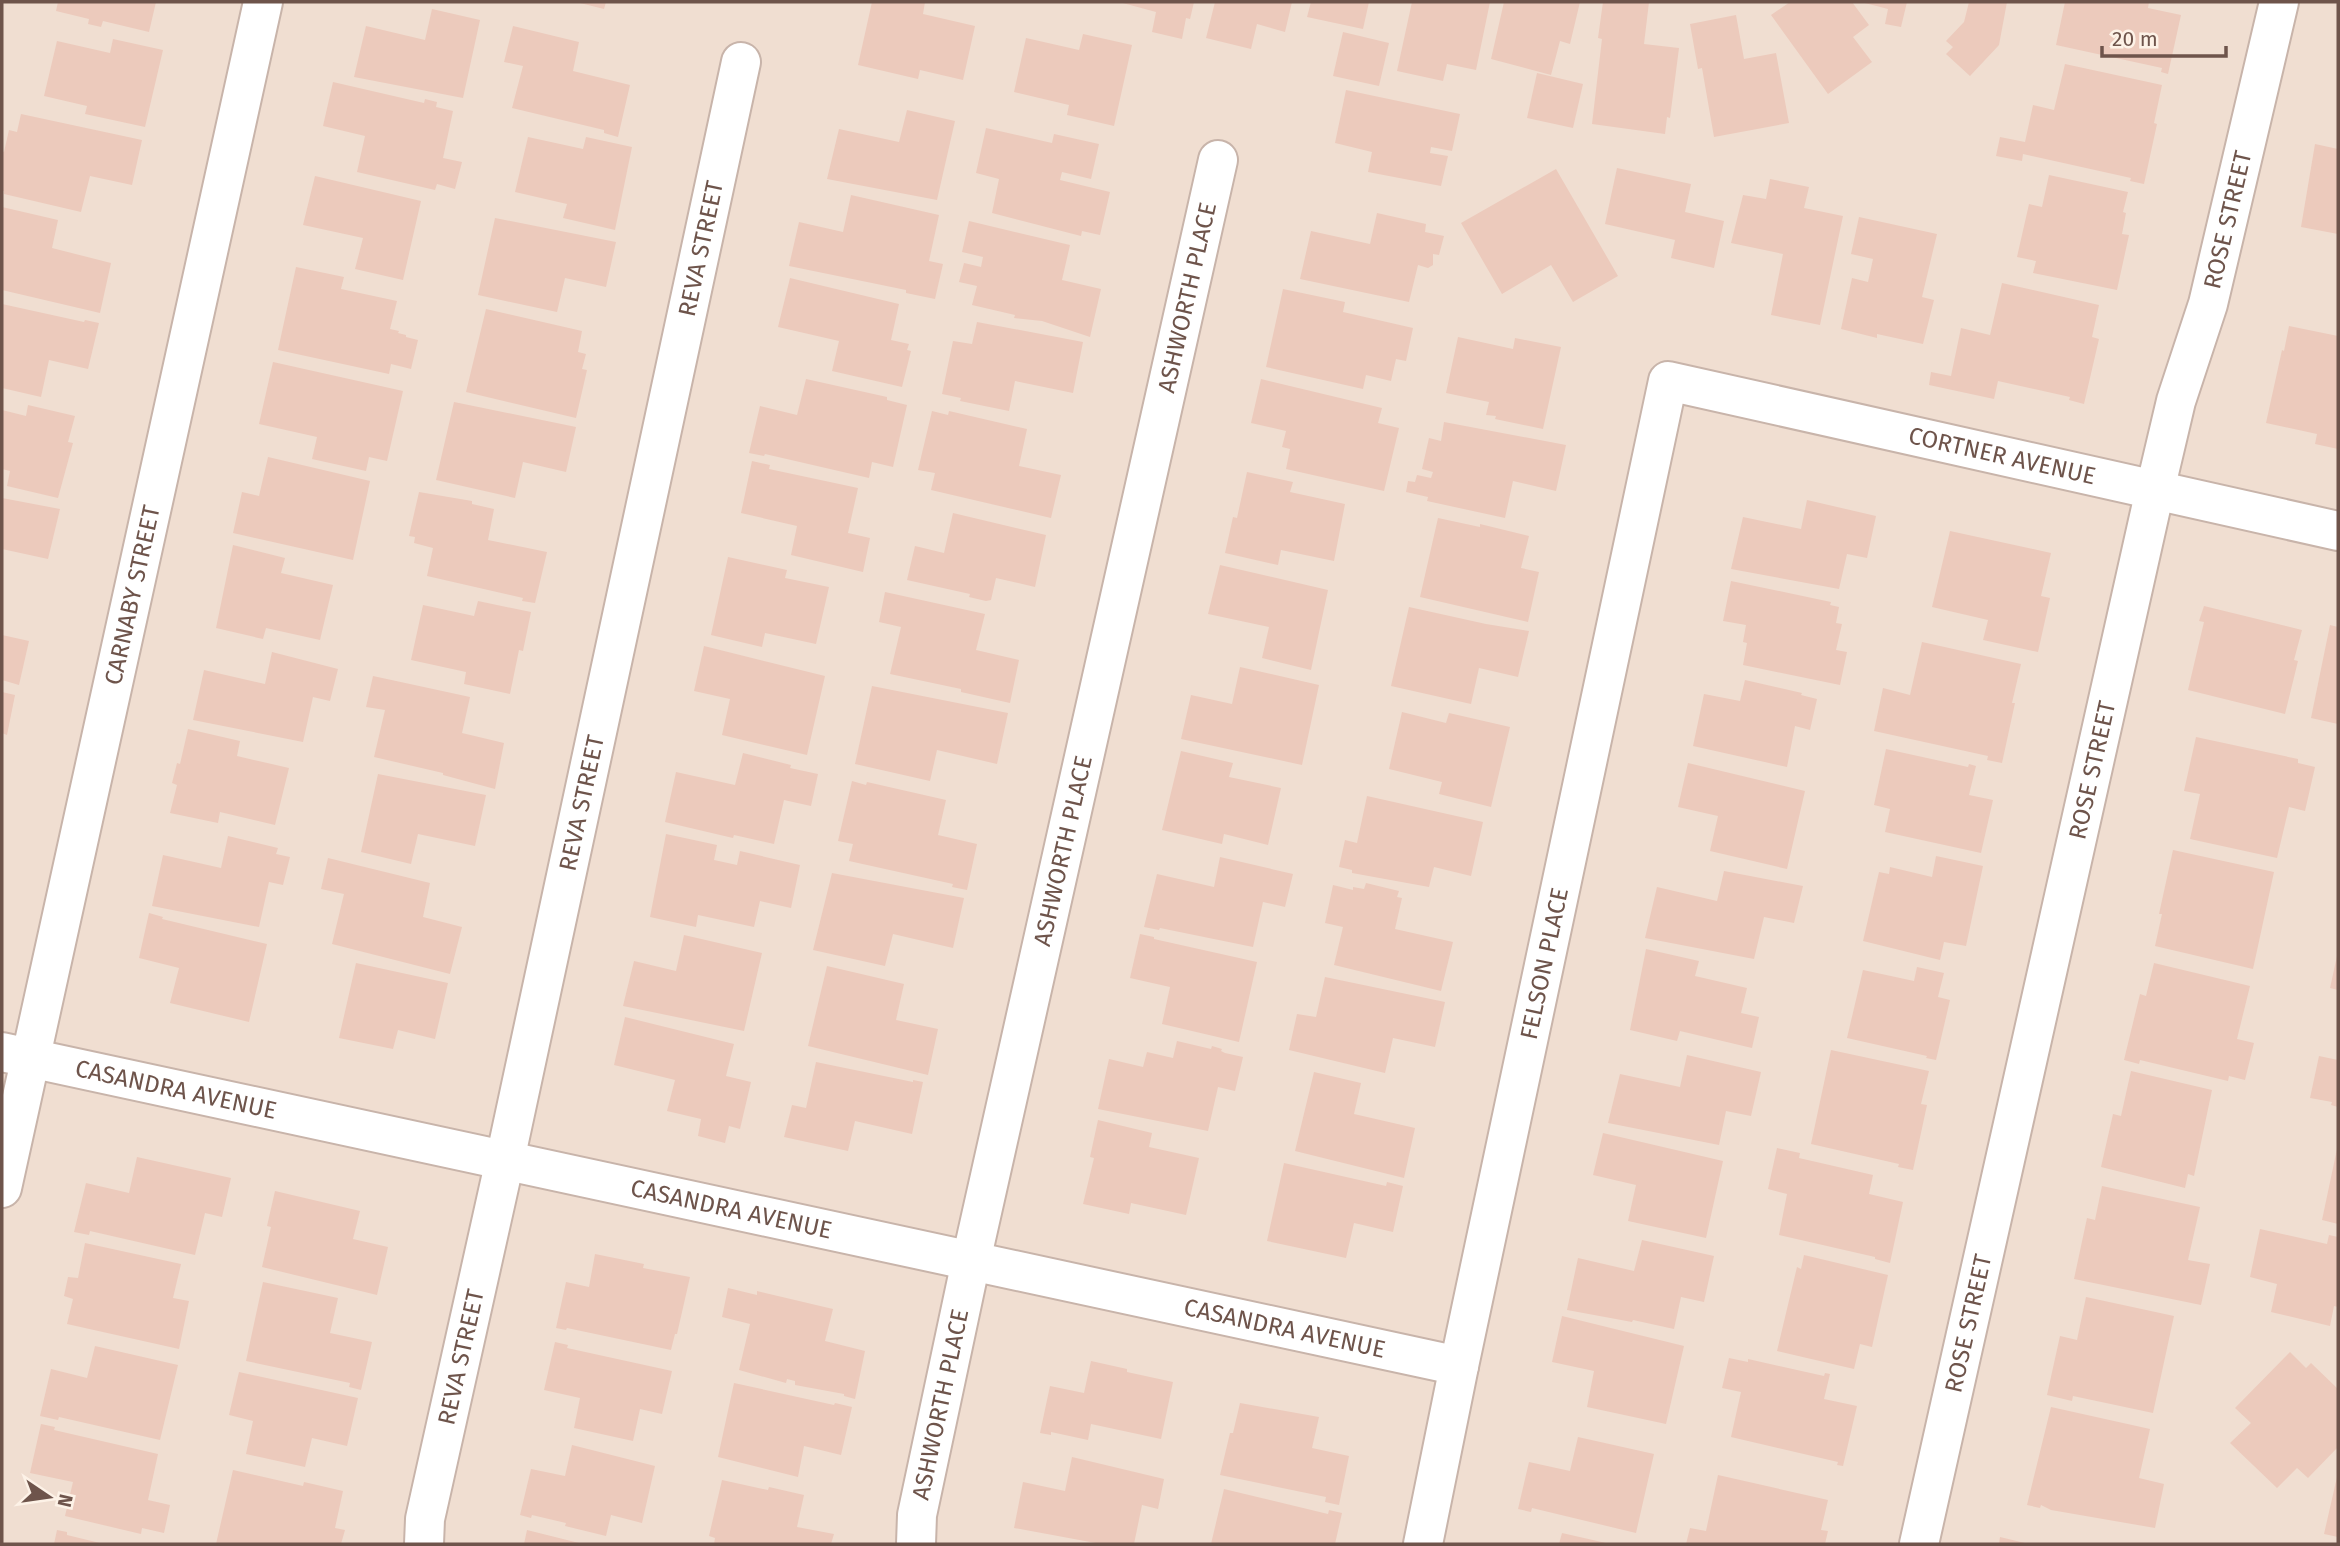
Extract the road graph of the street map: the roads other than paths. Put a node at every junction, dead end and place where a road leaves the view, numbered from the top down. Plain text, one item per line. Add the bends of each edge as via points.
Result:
1 (262, 2) edge
2 (2279, 2) edge
3 (741, 62) dead end
4 (1218, 160) dead end
5 (1668, 381) joint
6 (2154, 490) junction
7 (2338, 531) edge
8 (15, 1055) edge
9 (505, 1160) junction
10 (2, 1188) edge
11 (971, 1261) junction
12 (1459, 1366) junction
13 (424, 1544) edge
14 (916, 1544) edge
15 (1423, 1544) edge
16 (1919, 1544) edge

1 - 8 street, CARNABY STREET
2 - 6 street, ROSE STREET via 2208,304 2176,401
3 - 9 street, REVA STREET
4 - 11 street, ASHWORTH PLACE
5 - 6 street, CORTNER AVENUE
5 - 12 street, FELSON PLACE
6 - 7 street, CORTNER AVENUE
6 - 16 street, ROSE STREET
8 - 9 street, CASANDRA AVENUE
8 - 10 street, CARNABY STREET
9 - 11 street, CASANDRA AVENUE
9 - 13 street, REVA STREET via 425,1519
11 - 12 street, CASANDRA AVENUE
11 - 14 street, ASHWORTH PLACE via 918,1515
12 - 15 street, FELSON PLACE

